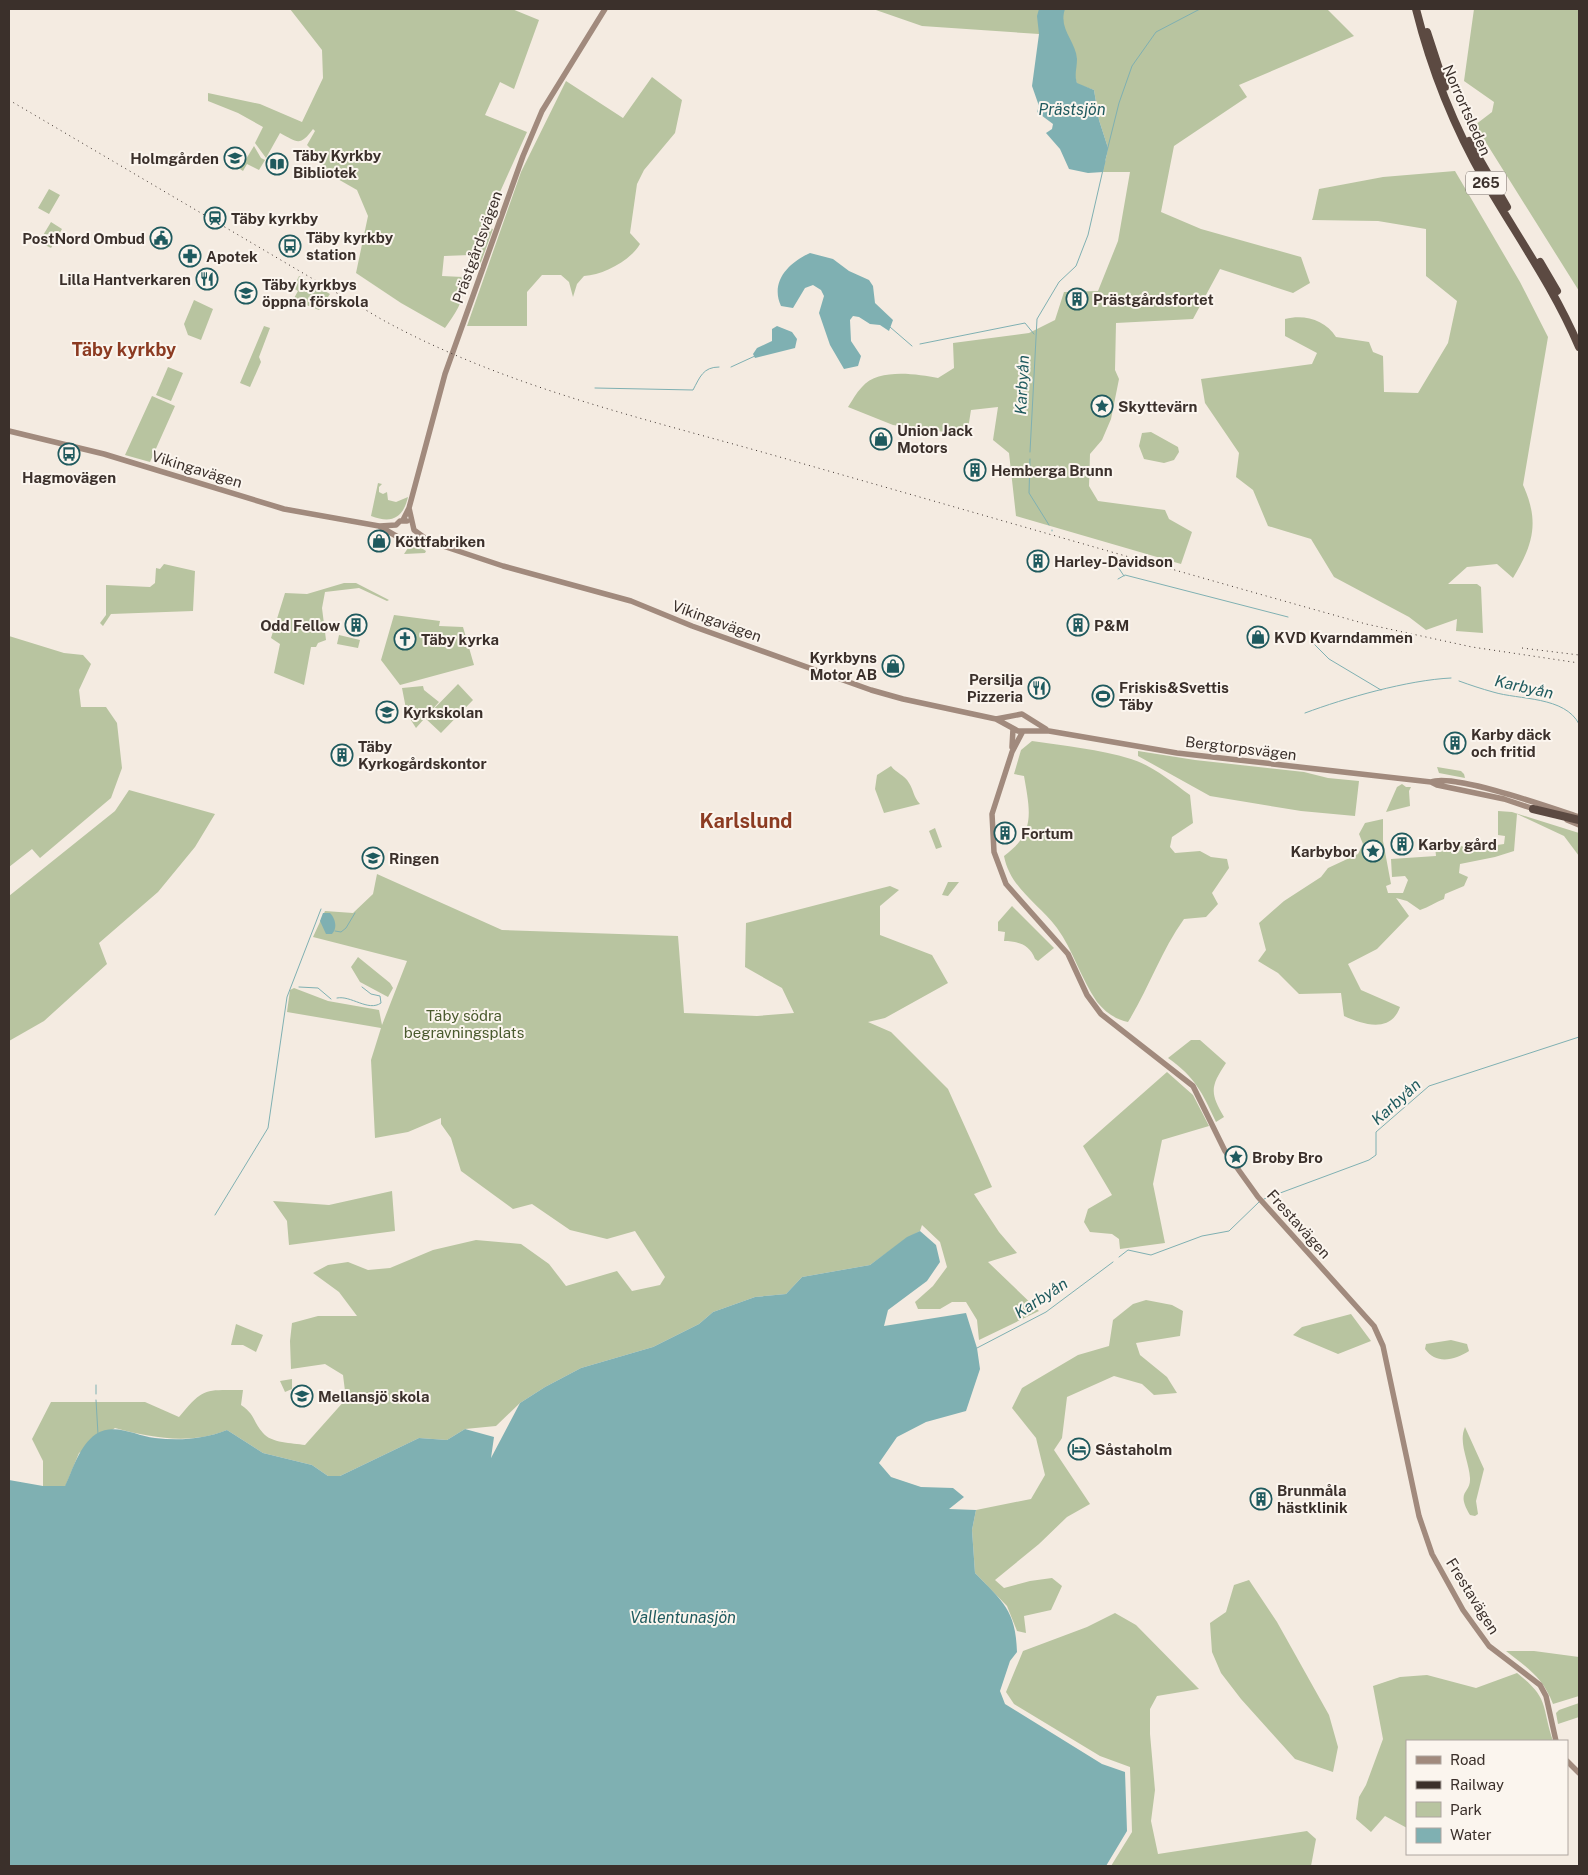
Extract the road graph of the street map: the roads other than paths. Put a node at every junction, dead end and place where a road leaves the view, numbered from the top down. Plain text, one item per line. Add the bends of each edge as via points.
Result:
1 (604, 9) edge
2 (1416, 9) edge
3 (1420, 9) edge
4 (1579, 335) edge
5 (1579, 347) edge
6 (9, 431) edge
7 (409, 508) junction
8 (403, 520) junction
9 (396, 525) junction
10 (379, 526) junction
11 (413, 527) junction
12 (395, 534) junction
13 (410, 538) junction
14 (431, 542) junction
15 (1014, 716) junction
16 (996, 719) junction
17 (1028, 720) junction
18 (1012, 728) junction
19 (1049, 730) junction
20 (1024, 731) junction
21 (1012, 752) junction
22 (1431, 782) junction
23 (1532, 809) joint
24 (1579, 819) edge
25 (1556, 1740) edge
26 (1568, 1762) edge
27 (1579, 1772) edge

1 - 7 main road, Prästgårdsvägen via 542,111 524,156 445,374
2 - 5 highway, Norrortsleden / 265 via 1432,68 1463,140 1555,297
3 - 4 highway, Norrortsleden / 265 via 1449,98 1465,133 1551,279
6 - 10 main road, Vikingavägen via 113,457 284,509
7 - 8 main road, Prästgårdsvägen
7 - 11 main road, Prästgårdsvägen
8 - 9 main road
8 - 11 main road, Vikingavägen
9 - 10 main road, Vikingavägen
9 - 12 main road
10 - 12 main road, Vikingavägen
11 - 13 main road
11 - 14 main road, Vikingavägen
12 - 13 main road, Vikingavägen via 403,540
13 - 14 main road, Vikingavägen
14 - 16 main road, Vikingavägen via 480,560 631,601 871,690
15 - 16 main road, Vikingavägen
15 - 17 main road via 1022,714
15 - 18 main road
16 - 18 main road, Vikingavägen
17 - 19 main road, Bergtorpsvägen
17 - 20 main road
18 - 20 main road
18 - 21 main road, Frestavägen
19 - 20 main road, Bergtorpsvägen
19 - 22 main road, Bergtorpsvägen via 1186,754
20 - 21 main road, Frestavägen
21 - 25 main road, Frestavägen via 992,814 994,852 1006,884 1068,954 1101,1014 1193,1086 1226,1151 1263,1204 1374,1326 1383,1346 1419,1516 1432,1554 1463,1610 1489,1646 1540,1685 1546,1696
22 - 23 main road, Bergtorpsvägen
22 - 24 main road, Bergtorpsvägen via 1452,782 1506,793
23 - 24 highway
26 - 27 main road

